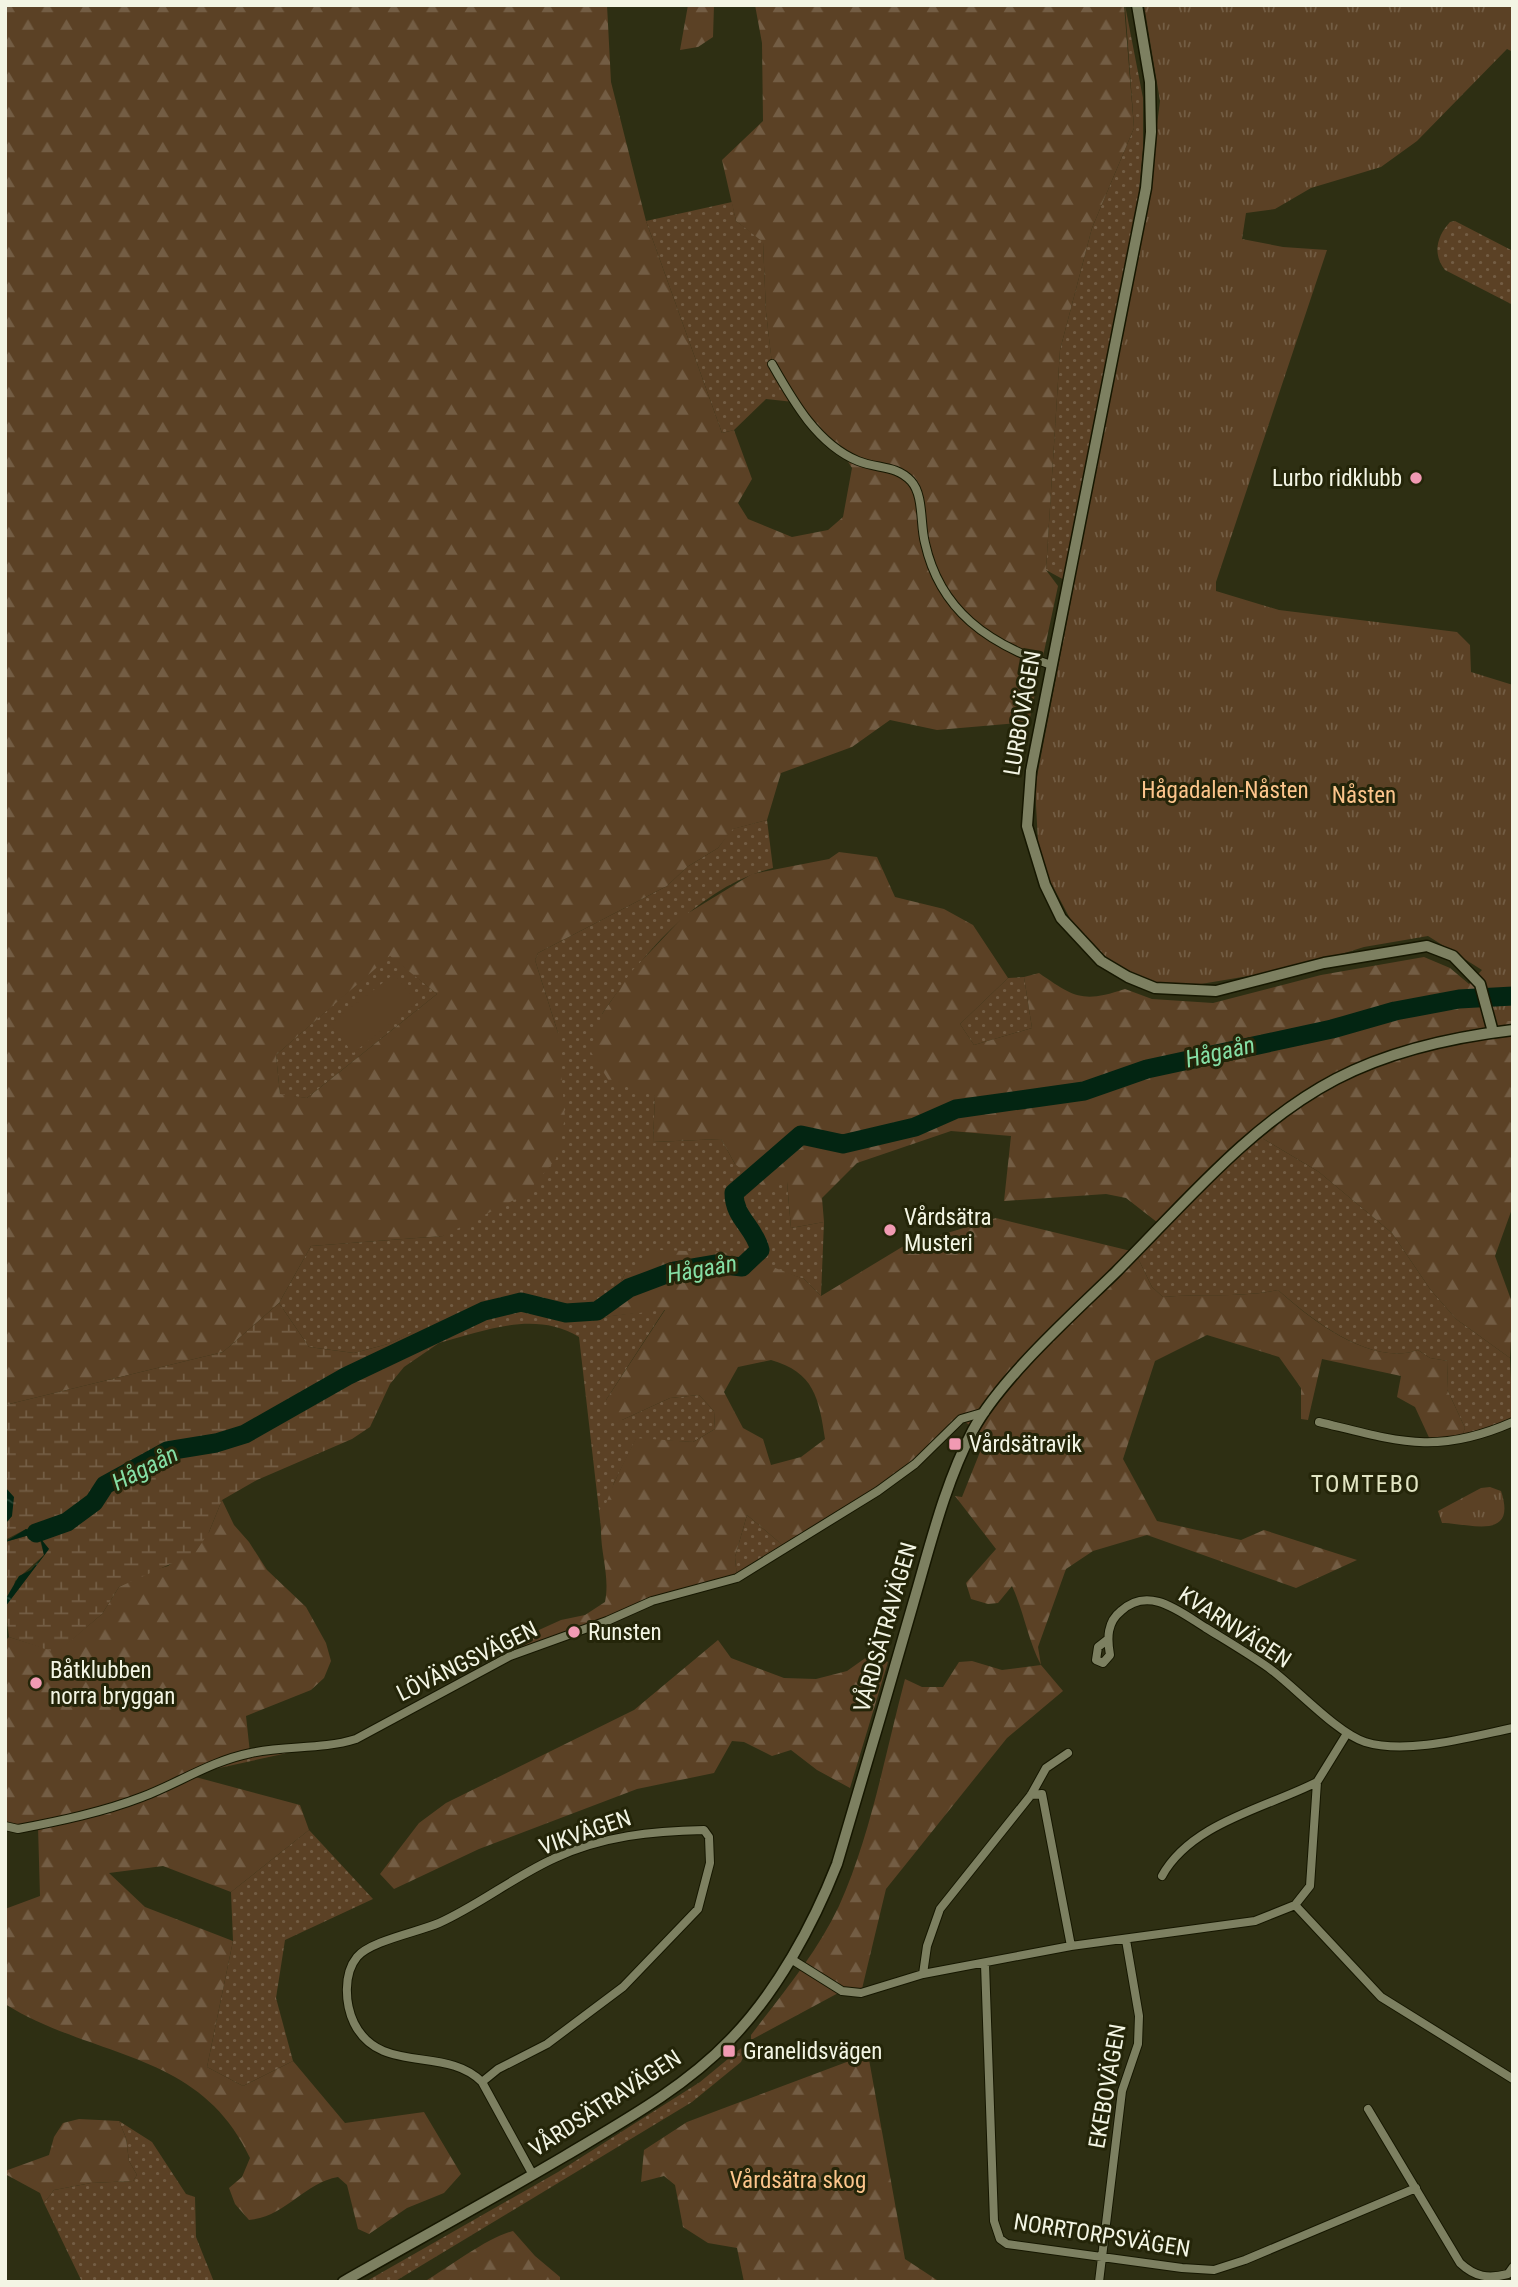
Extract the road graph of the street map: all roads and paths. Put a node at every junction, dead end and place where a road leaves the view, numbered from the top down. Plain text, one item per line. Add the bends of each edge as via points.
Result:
1 (1137, 5) edge
2 (772, 363) dead end
3 (1051, 665) junction
4 (1513, 1030) edge
5 (1493, 1032) junction
6 (985, 1412) junction
7 (1320, 1422) dead end
8 (1513, 1422) edge
9 (1107, 1640) dead end
10 (1513, 1728) edge
11 (1346, 1735) junction
12 (1068, 1753) dead end
13 (1317, 1782) junction
14 (1031, 1796) junction
15 (5, 1826) edge
16 (1162, 1876) dead end
17 (1295, 1905) junction
18 (1126, 1940) junction
19 (1071, 1946) junction
20 (791, 1959) junction
21 (985, 1965) junction
22 (923, 1975) junction
23 (1513, 2079) edge
24 (482, 2082) junction
25 (1368, 2109) dead end
26 (533, 2175) junction
27 (1416, 2188) junction
28 (1102, 2257) junction
29 (1510, 2271) edge
30 (343, 2282) edge
31 (1099, 2282) edge

1 - 3 street, LURBOVÄGEN via 1150,82 1146,188
2 - 3 street via 794,402 832,445 861,463 899,470 914,484 935,572 949,601 969,623 1013,651
3 - 5 street, LURBOVÄGEN via 1031,771 1027,826 1061,918 1101,961 1155,988 1216,991 1324,963 1427,946 1453,956 1480,984
4 - 5 street, VÅRDSÄTRAVÄGEN
5 - 6 street, VÅRDSÄTRAVÄGEN via 1392,1057 1338,1078 1297,1102 1221,1164 1063,1323
6 - 15 street, LÖVÄNGSVÄGEN via 961,1419 915,1464 878,1491 737,1578 652,1601 510,1656 356,1739 338,1745 250,1753 106,1809 18,1829
6 - 20 street, VÅRDSÄTRAVÄGEN via 973,1429 938,1520 837,1864 818,1912
7 - 8 street via 1432,1444 1460,1441
9 - 11 street, KVARNVÄGEN via 1115,1615 1127,1604 1148,1599 1170,1604 1268,1667
10 - 11 street via 1407,1746 1382,1746
11 - 13 street
12 - 14 street via 1046,1768
13 - 16 street via 1210,1830 1171,1861
13 - 17 street via 1313,1874
14 - 19 street via 1042,1794
14 - 22 street via 940,1909
17 - 18 street via 1237,1925
17 - 23 street via 1381,1997
18 - 19 street
18 - 28 street, EKEBOVÄGEN via 1139,2016 1138,2044 1122,2091
19 - 21 street
20 - 22 street via 842,1992 861,1993
20 - 26 street, VÅRDSÄTRAVÄGEN via 732,2039 701,2066 652,2103
21 - 22 street
21 - 28 street, NORRTORPSVÄGEN via 995,2230 1007,2244
24 - 24 street, VIKVÄGEN via 472,2072 446,2064 388,2055 365,2039 350,2014 347,1992 349,1969 358,1956 440,1922 555,1858 645,1831 704,1830 709,1837 710,1863 698,1909 623,1987 547,2044
24 - 26 street
25 - 27 street
26 - 30 street, VÅRDSÄTRAVÄGEN
27 - 28 street, NORRTORPSVÄGEN via 1222,2268 1182,2268
27 - 29 street via 1470,2273 1492,2277
28 - 31 street, EKEBOVÄGEN

